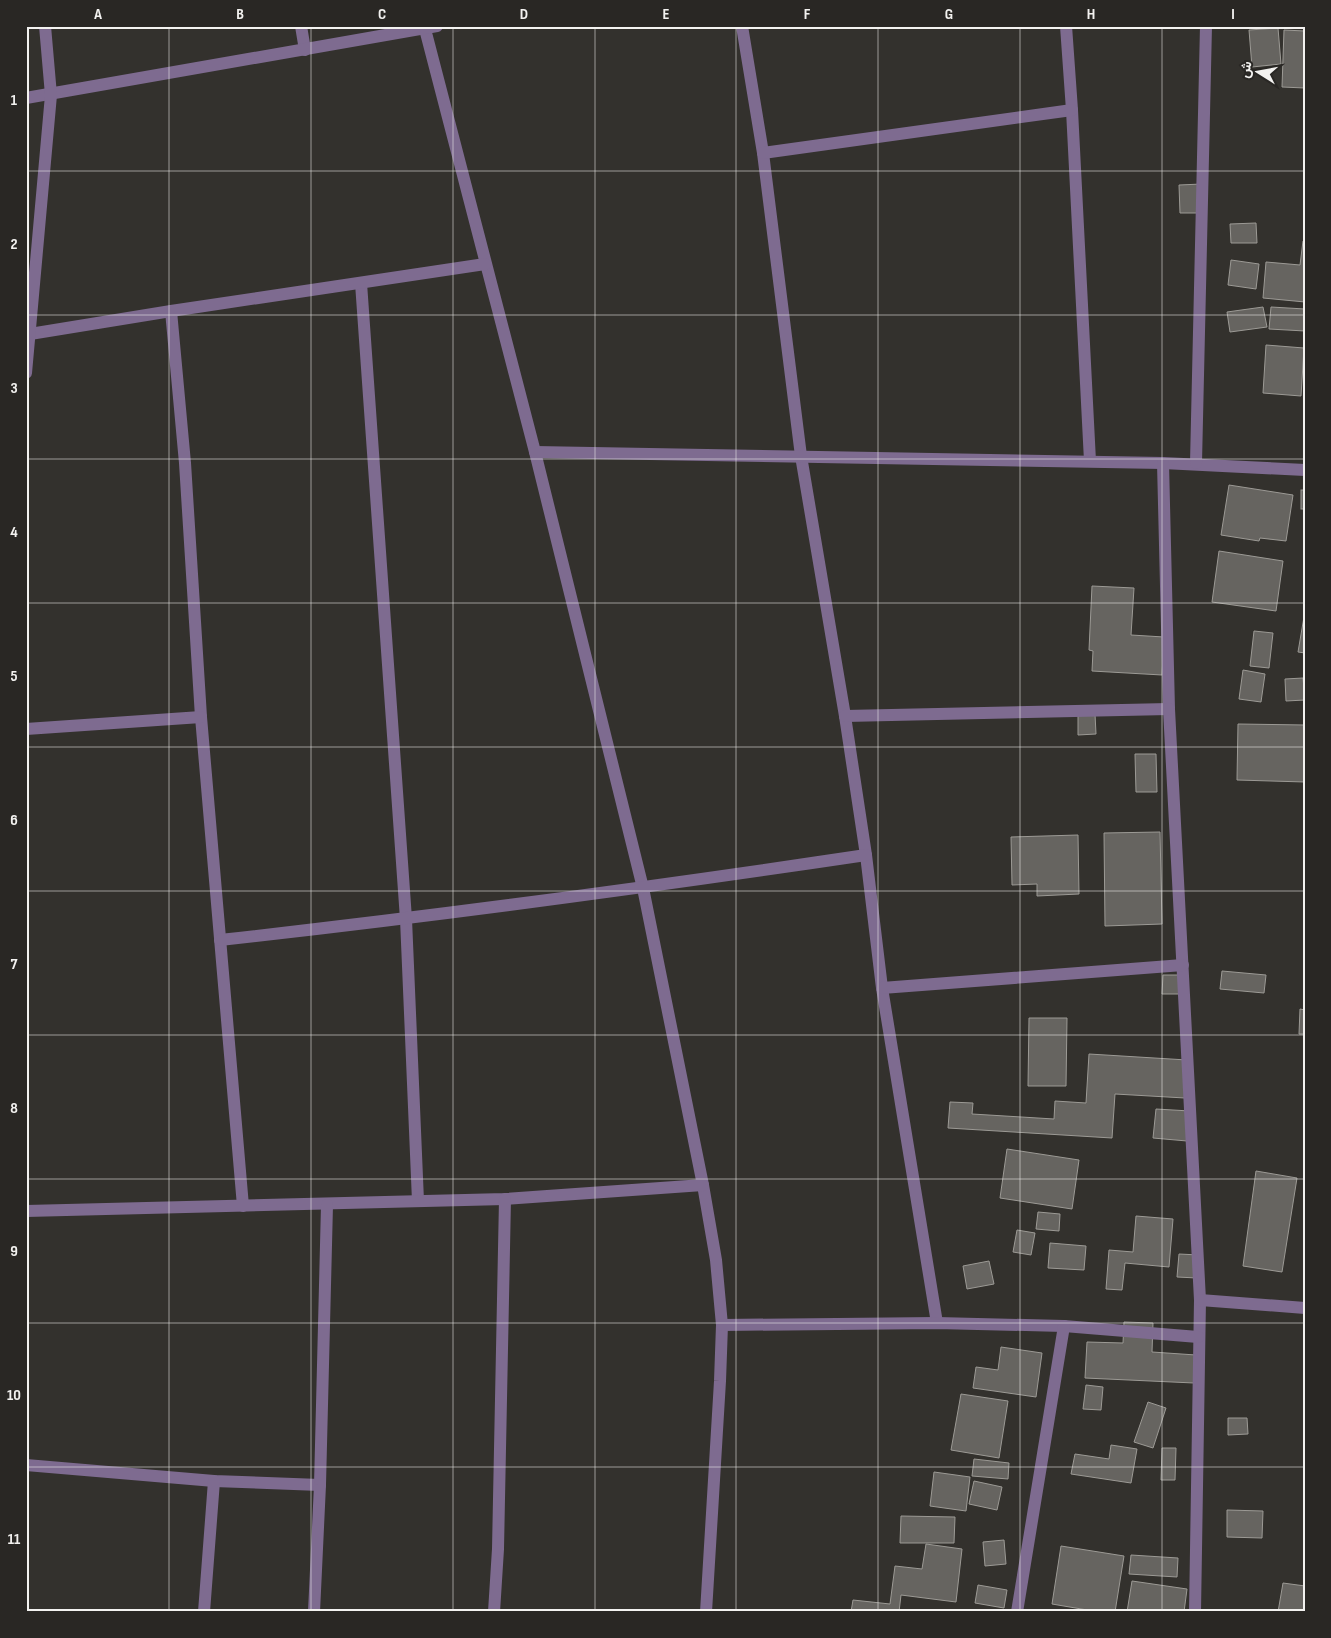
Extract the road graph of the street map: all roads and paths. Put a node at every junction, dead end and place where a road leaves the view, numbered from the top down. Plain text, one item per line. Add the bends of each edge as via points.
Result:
1 (45, 26) edge
2 (302, 26) edge
3 (742, 26) edge
4 (1066, 26) edge
5 (1206, 26) edge
6 (431, 27) edge
7 (305, 50) junction
8 (51, 95) junction
9 (26, 98) edge
10 (1072, 110) junction
11 (763, 153) junction
12 (485, 264) junction
13 (360, 283) junction
14 (170, 311) junction
15 (30, 334) junction
16 (26, 370) edge
17 (26, 373) edge
18 (535, 452) junction
19 (800, 456) junction
20 (1090, 461) junction
21 (1164, 463) junction
22 (1196, 464) junction
23 (1305, 470) edge
24 (1169, 709) junction
25 (845, 716) junction
26 (202, 717) junction
27 (26, 729) edge
28 (866, 855) junction
29 (643, 888) junction
30 (406, 919) junction
31 (220, 940) junction
32 (1183, 966) junction
33 (882, 988) junction
34 (703, 1185) junction
35 (505, 1199) junction
36 (418, 1201) junction
37 (327, 1204) junction
38 (243, 1206) junction
39 (26, 1211) edge
40 (1200, 1300) junction
41 (1305, 1308) edge
42 (937, 1322) junction
43 (722, 1325) junction
44 (1064, 1326) junction
45 (1198, 1337) junction
46 (26, 1465) edge
47 (214, 1481) junction
48 (320, 1485) junction
49 (204, 1612) edge
50 (314, 1612) edge
51 (494, 1612) edge
52 (706, 1612) edge
53 (1017, 1612) edge
54 (1195, 1612) edge

1 - 8 street
2 - 7 street
3 - 11 street
4 - 10 street
5 - 22 street
6 - 7 street
6 - 12 street
7 - 8 street
8 - 9 street
8 - 15 street
10 - 11 street
10 - 20 street
11 - 19 street
12 - 13 street
12 - 18 street
13 - 14 street
13 - 30 street
14 - 15 street
14 - 26 street via 185,463
15 - 16 street
16 - 17 street
18 - 19 street
18 - 29 street
19 - 20 street
19 - 25 street
20 - 21 street
21 - 22 street
21 - 24 street
22 - 23 street
24 - 25 street
24 - 32 street
25 - 28 street
26 - 27 street
26 - 31 street
28 - 29 street
28 - 33 street
29 - 30 street
29 - 34 street
30 - 31 street
30 - 36 street
31 - 38 street
32 - 33 street
32 - 40 street
33 - 42 street
34 - 35 street
34 - 43 street via 716,1260
35 - 36 street
35 - 51 street
36 - 37 street
37 - 38 street
37 - 48 street
38 - 39 street
40 - 41 street
40 - 45 street
42 - 43 street
42 - 44 street
43 - 52 street
44 - 45 street
44 - 53 street
45 - 54 street
46 - 47 street
47 - 48 street
47 - 49 street
48 - 50 street

